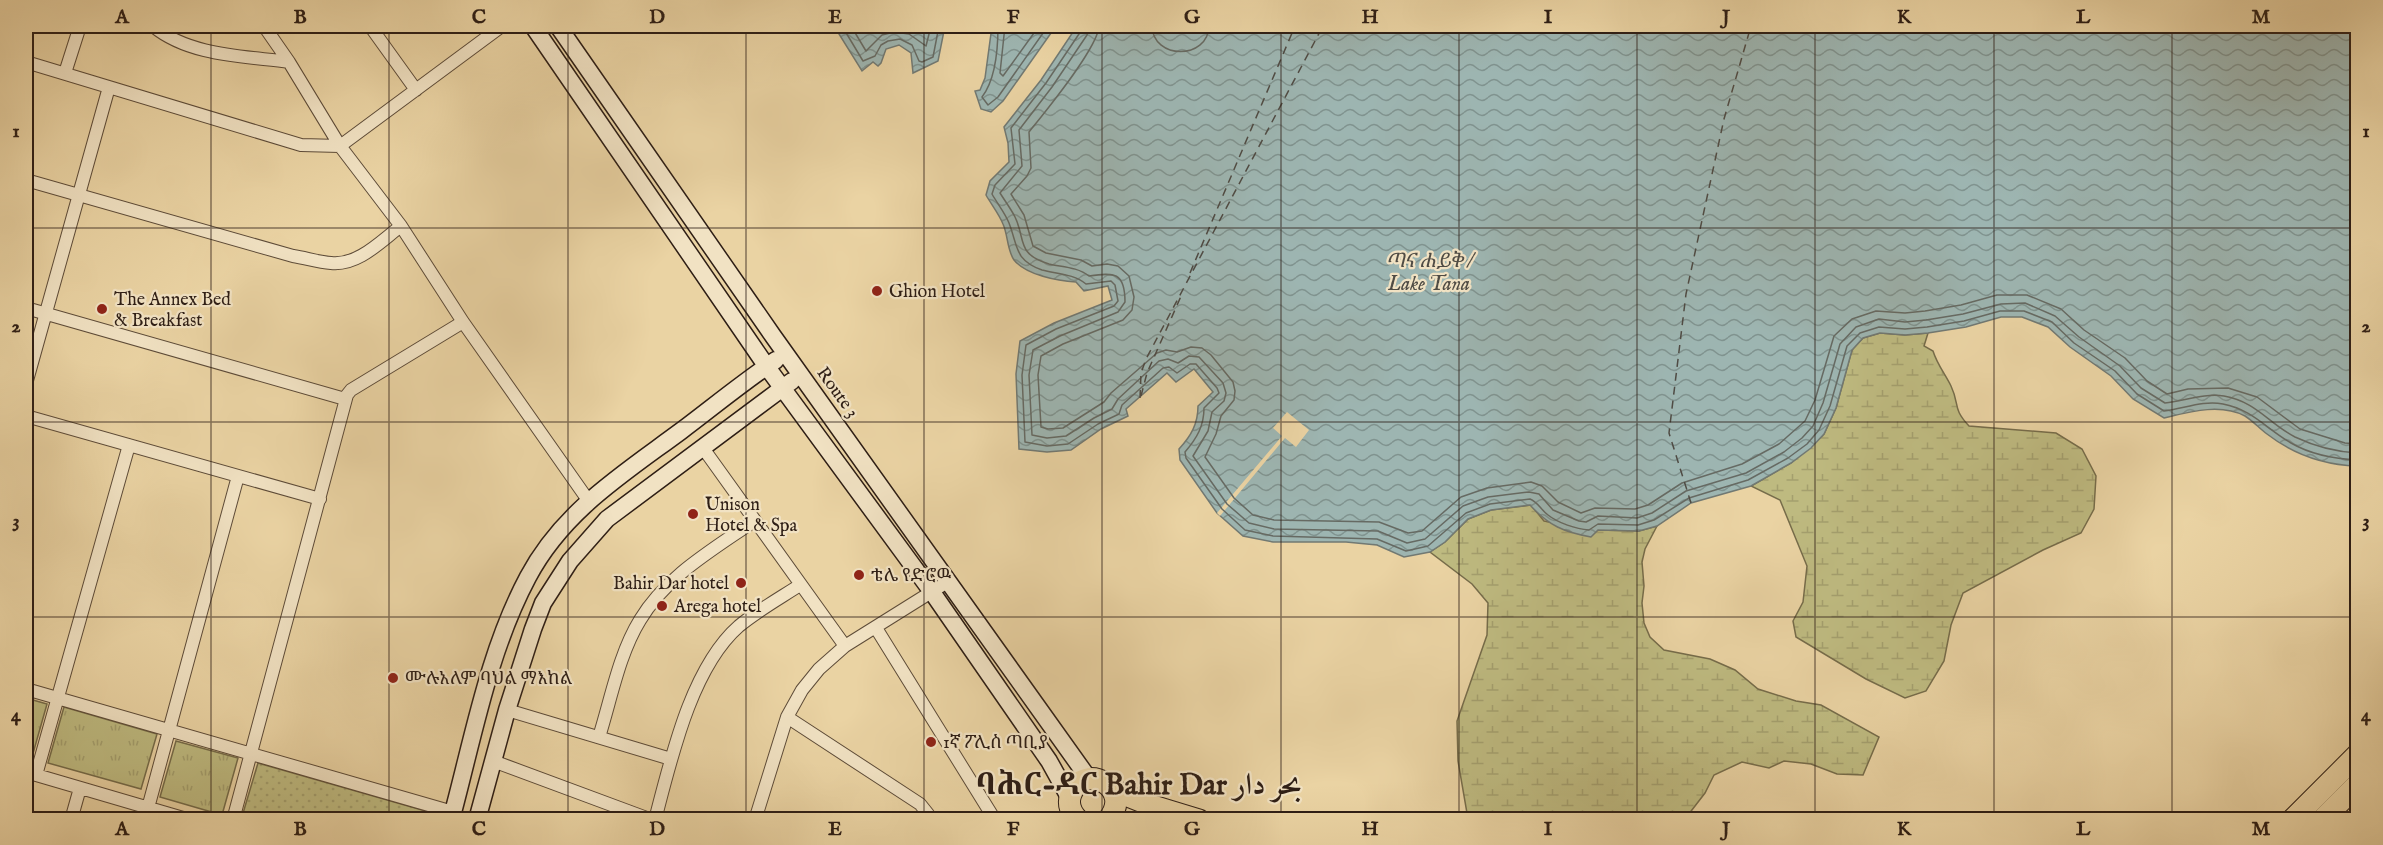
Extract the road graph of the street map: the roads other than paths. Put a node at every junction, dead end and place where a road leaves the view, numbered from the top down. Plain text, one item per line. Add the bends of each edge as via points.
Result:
1 (80, 26) edge
2 (153, 26) edge
3 (264, 26) edge
4 (370, 26) edge
5 (502, 26) edge
6 (533, 26) edge
7 (558, 26) edge
8 (26, 62) edge
9 (289, 62) junction
10 (65, 74) junction
11 (109, 87) junction
12 (416, 90) junction
13 (605, 92) junction
14 (586, 104) junction
15 (340, 146) junction
16 (26, 180) edge
17 (78, 195) junction
18 (401, 226) junction
19 (26, 308) edge
20 (45, 314) junction
21 (463, 322) junction
22 (786, 354) junction
23 (767, 367) junction
24 (801, 375) junction
25 (26, 384) edge
26 (783, 387) junction
27 (345, 399) junction
28 (26, 416) edge
29 (688, 426) junction
30 (129, 445) junction
31 (703, 448) junction
32 (238, 476) junction
33 (320, 499) junction
34 (588, 500) junction
35 (607, 519) junction
36 (754, 521) junction
37 (949, 581) junction
38 (800, 585) junction
39 (933, 592) junction
40 (876, 628) junction
41 (845, 646) junction
42 (26, 689) edge
43 (59, 698) junction
44 (482, 703) junction
45 (507, 710) junction
46 (787, 717) junction
47 (169, 730) junction
48 (599, 737) junction
49 (251, 754) junction
50 (2358, 754) edge
51 (671, 759) junction
52 (493, 761) junction
53 (31, 773) edge
54 (1089, 779) junction
55 (2358, 784) edge
56 (80, 788) junction
57 (1113, 790) junction
58 (148, 807) junction
59 (1075, 814) edge
60 (452, 816) edge
61 (168, 817) edge
62 (71, 819) edge
63 (190, 819) edge
64 (233, 819) edge
65 (477, 819) edge
66 (654, 819) edge
67 (755, 819) edge
68 (929, 819) edge
69 (996, 819) edge
70 (1108, 819) edge
71 (1199, 819) edge
72 (2292, 819) edge
73 (2322, 819) edge

1 - 10 street
2 - 9 street via 191,46
3 - 9 street
4 - 12 street
5 - 12 street
6 - 14 main road
7 - 13 main road, Route 3
8 - 10 street
9 - 15 street
10 - 11 street
11 - 15 street via 301,145
11 - 17 street
12 - 15 street
13 - 14 main road
13 - 22 main road, Route 3
14 - 23 main road
15 - 18 street
16 - 17 street
17 - 18 street via 293,256 331,263 361,257
17 - 20 street
18 - 21 street
19 - 20 street
20 - 25 street
20 - 27 street
21 - 27 street via 351,390
21 - 34 street
22 - 23 main road
22 - 24 main road, Route 3
23 - 26 main road
23 - 29 main road
24 - 26 main road
24 - 37 main road, Route 3
26 - 31 main road
26 - 39 main road
27 - 33 street
28 - 30 street
29 - 31 main road
29 - 34 main road
30 - 32 street
30 - 43 street
31 - 35 main road
31 - 36 street
32 - 33 street
32 - 47 street
33 - 49 street
34 - 35 main road
34 - 44 main road via 528,577 506,626
35 - 45 main road via 570,561 543,603
36 - 38 street
36 - 48 street via 682,572 640,620
37 - 39 street
37 - 54 main road, Route 3
38 - 41 street
38 - 51 street via 738,627 716,654 697,686
39 - 40 street
39 - 59 main road via 1049,761
40 - 41 street
40 - 69 street
41 - 46 street via 819,669
42 - 43 street
43 - 47 street
43 - 53 street
44 - 45 main road
44 - 60 main road
45 - 48 street
45 - 52 main road
46 - 67 street
46 - 68 street via 920,804
47 - 49 street
47 - 58 street
48 - 51 street
49 - 60 street
49 - 64 street
50 - 72 highway
51 - 66 street
52 - 65 main road
52 - 66 street
53 - 56 street
54 - 57 highway via 1100,780
54 - 59 highway via 1076,786
55 - 73 highway
56 - 58 street
56 - 62 street
57 - 70 highway via 1115,809
57 - 71 highway
58 - 61 street
60 - 65 main road
61 - 63 street

